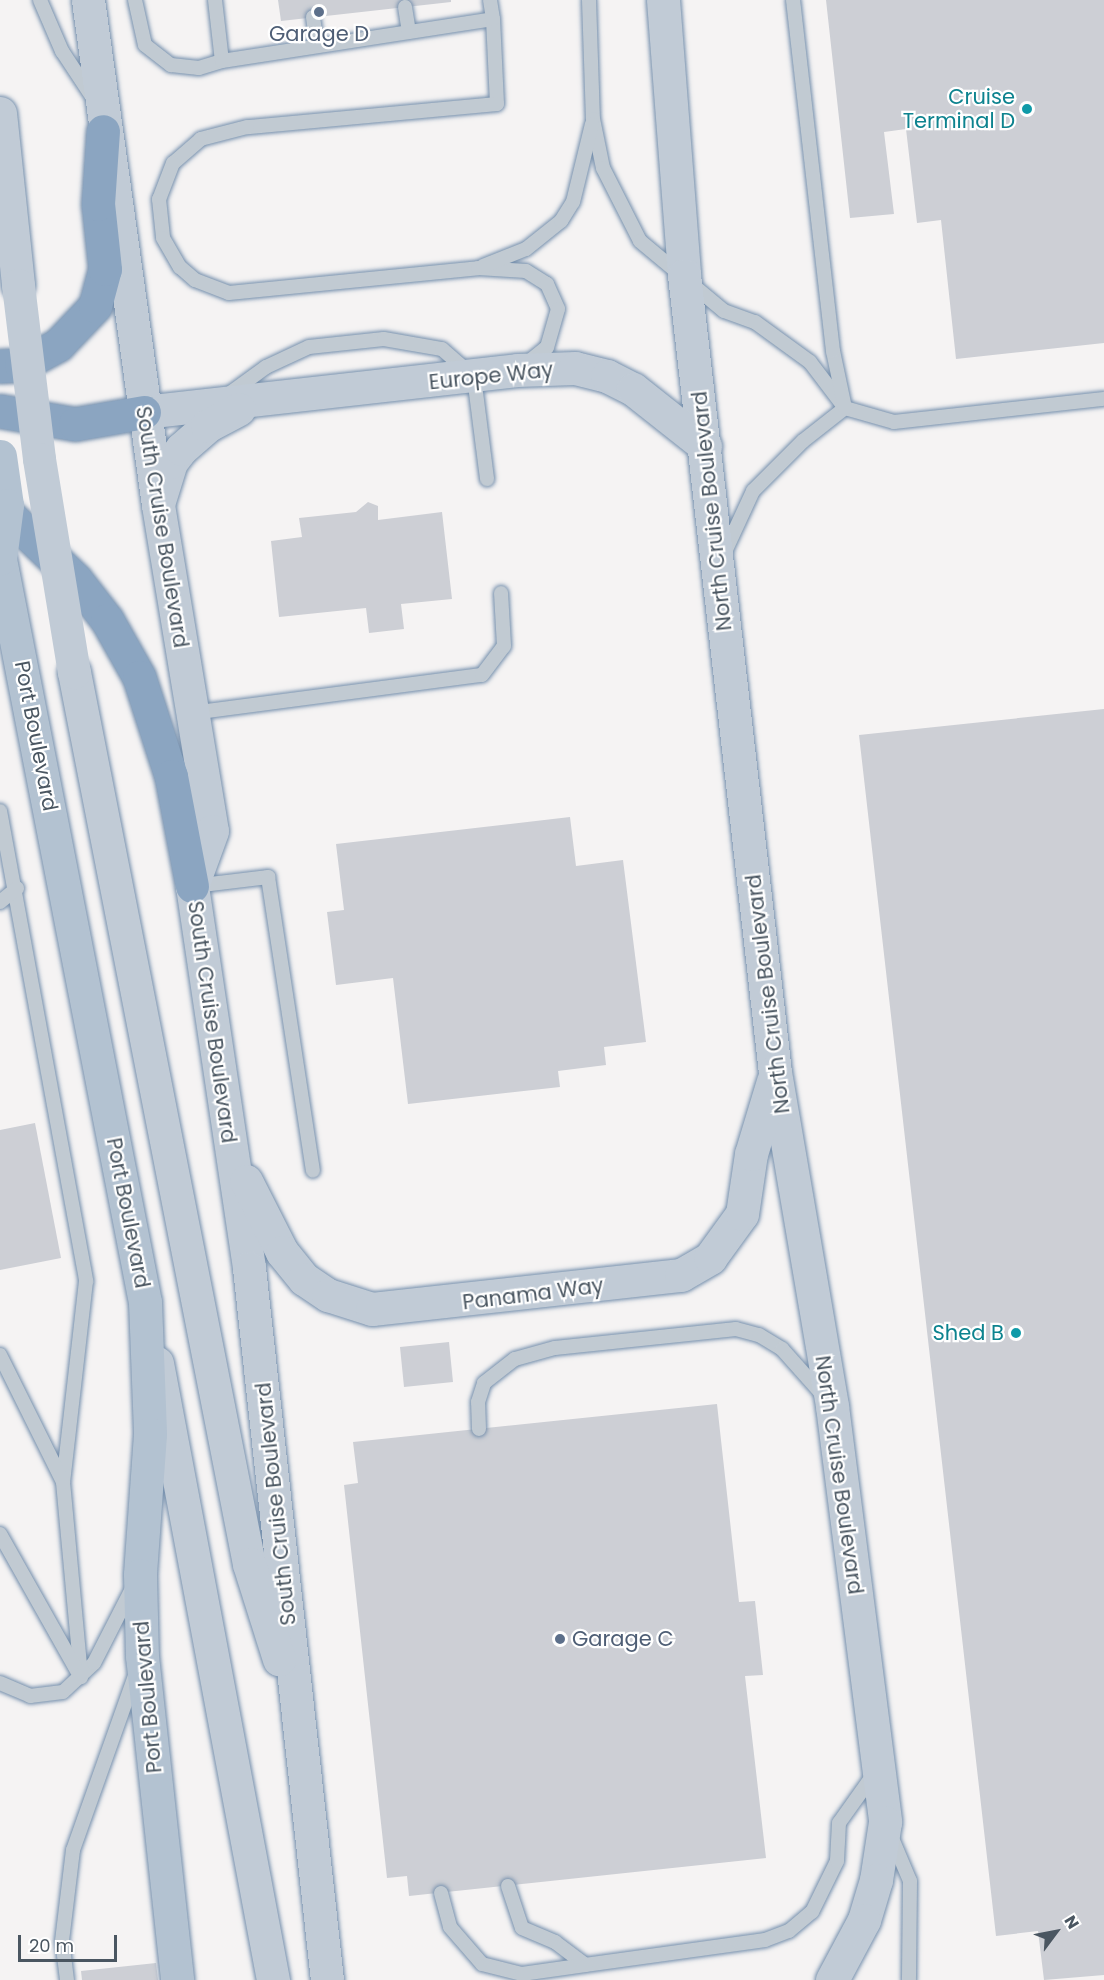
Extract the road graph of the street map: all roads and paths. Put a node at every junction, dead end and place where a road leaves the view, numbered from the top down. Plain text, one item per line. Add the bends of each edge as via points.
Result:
1 (40, 0) edge
2 (88, 0) edge
3 (135, 0) edge
4 (215, 0) edge
5 (490, 0) edge
6 (589, 0) edge
7 (663, 0) edge
8 (793, 0) edge
9 (405, 7) dead end
10 (313, 17) dead end
11 (493, 19) junction
12 (409, 32) junction
13 (317, 46) junction
14 (222, 61) junction
15 (0, 112) edge
16 (593, 119) junction
17 (102, 120) junction
18 (478, 268) junction
19 (684, 274) junction
20 (0, 366) edge
21 (517, 370) junction
22 (474, 377) junction
23 (1104, 399) edge
24 (254, 401) junction
25 (213, 406) junction
26 (845, 408) junction
27 (0, 411) edge
28 (144, 412) junction
29 (705, 446) junction
30 (0, 456) edge
31 (487, 479) dead end
32 (158, 505) junction
33 (0, 507) edge
34 (0, 559) edge
35 (718, 569) junction
36 (501, 593) dead end
37 (190, 713) junction
38 (0, 810) edge
39 (192, 886) junction
40 (17, 888) junction
41 (0, 902) edge
42 (775, 1072) junction
43 (231, 1153) junction
44 (313, 1171) dead end
45 (145, 1302) junction
46 (0, 1355) edge
47 (832, 1406) junction
48 (479, 1429) dead end
49 (63, 1482) junction
50 (0, 1534) edge
51 (140, 1575) junction
52 (142, 1656) junction
53 (81, 1677) junction
54 (0, 1683) edge
55 (299, 1721) junction
56 (876, 1771) junction
57 (885, 1822) junction
58 (507, 1886) dead end
59 (441, 1893) dead end
60 (585, 1965) junction
61 (328, 1978) edge
62 (67, 1980) edge
63 (177, 1980) edge
64 (273, 1980) edge
65 (832, 1980) edge
66 (909, 1980) edge

1 - 17 lane via 62,51
2 - 17 street, South Cruise Boulevard
3 - 14 lane via 145,45 171,64 199,68
4 - 14 lane
5 - 11 lane
6 - 16 lane
7 - 19 street, North Cruise Boulevard
8 - 26 lane via 833,351
9 - 12 lane
10 - 13 lane
11 - 12 lane
11 - 18 lane via 497,104 220,131 201,139 173,163 159,199 163,238 180,267 195,280 229,293
12 - 13 lane
13 - 14 lane
15 - 55 street, bridge via 39,459 74,672 249,1564
16 - 18 lane via 573,202 561,221 526,249
16 - 19 lane via 603,168 621,210 640,241
17 - 20 highway via 98,204 105,269 95,306 58,345 21,365
17 - 28 street, South Cruise Boulevard via 120,210
18 - 21 lane via 526,271 555,295 558,322 554,334 547,346
19 - 26 lane via 724,311 755,322 810,362
19 - 29 street, North Cruise Boulevard
21 - 22 street, Europe Way
21 - 29 street, Europe Way via 575,368 607,376 646,397
22 - 24 street, Europe Way
22 - 25 lane via 442,349 416,341 340,342 292,353
22 - 31 lane
23 - 26 lane via 894,422
24 - 25 street, Europe Way
24 - 32 street via 207,426 181,449 171,462
25 - 28 street, Europe Way
26 - 35 lane via 803,441 753,491
27 - 28 highway via 75,424
28 - 32 street, South Cruise Boulevard
29 - 35 street, North Cruise Boulevard
30 - 34 main road, Port Boulevard, bridge via 7,506
32 - 37 street, South Cruise Boulevard
33 - 39 highway via 76,580 107,620 139,677 168,765
34 - 45 main road, Port Boulevard
35 - 42 street, North Cruise Boulevard
36 - 37 lane via 504,646 482,675
37 - 39 street, South Cruise Boulevard via 212,831
38 - 40 lane
39 - 43 street, South Cruise Boulevard
39 - 44 lane via 268,876
40 - 41 lane
40 - 49 lane via 86,1281
42 - 43 street, Panama Way via 751,1154 742,1214 710,1258 681,1275 650,1281 413,1308 372,1309 348,1302 304,1279 282,1252
42 - 47 street, North Cruise Boulevard
43 - 55 street, South Cruise Boulevard
45 - 51 main road, Port Boulevard via 150,1434
45 - 64 street
46 - 49 lane
47 - 48 lane via 782,1349 759,1335 736,1329 555,1348 515,1359 484,1383 478,1402
47 - 56 street, North Cruise Boulevard
49 - 53 lane
50 - 53 lane
51 - 52 main road, Port Boulevard
51 - 53 lane via 94,1663
52 - 62 lane via 73,1850 62,1941
52 - 63 main road, Port Boulevard
53 - 54 lane via 63,1692 30,1696
55 - 61 street, South Cruise Boulevard
56 - 57 street, North Cruise Boulevard
56 - 60 lane via 839,1823 837,1861 824,1892 812,1912 789,1931 765,1940
57 - 65 street via 876,1880 864,1920
57 - 66 lane, North Cruise Boulevard via 910,1881
58 - 60 lane via 522,1928 555,1942
59 - 60 lane via 450,1927 482,1964 522,1974

